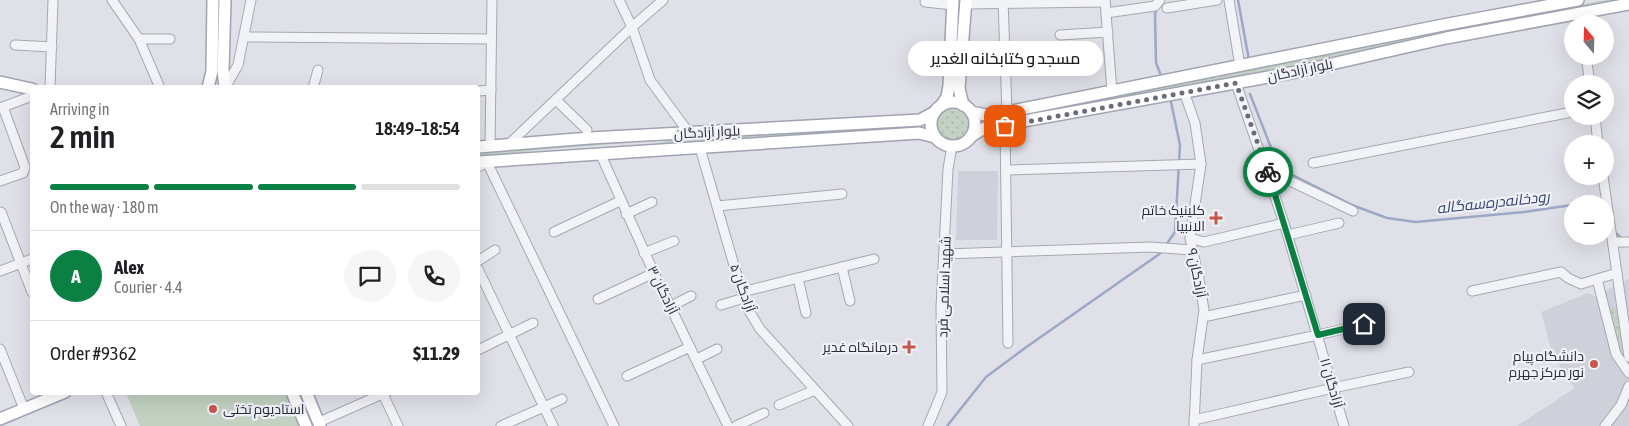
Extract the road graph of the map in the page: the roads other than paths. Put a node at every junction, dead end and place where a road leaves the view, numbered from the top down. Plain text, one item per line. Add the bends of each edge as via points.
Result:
1 (53, 0) edge
2 (112, 0) edge
3 (213, 0) edge
4 (225, 0) edge
5 (252, 0) edge
6 (492, 0) edge
7 (619, 0) edge
8 (663, 0) edge
9 (1217, 0) edge
10 (1229, 0) edge
11 (1576, 0) edge
12 (1003, 1) edge
13 (1105, 1) edge
14 (925, 2) dead end
15 (965, 2) edge
16 (953, 3) edge
17 (1158, 3) edge
18 (1629, 4) edge
19 (1167, 8) dead end
20 (1106, 13) junction
21 (1591, 15) edge
22 (1564, 20) edge
23 (1458, 22) junction
24 (1435, 26) junction
25 (632, 27) junction
26 (1108, 32) junction
27 (1060, 35) dead end
28 (1460, 35) junction
29 (244, 37) junction
30 (139, 38) junction
31 (170, 39) dead end
32 (491, 39) junction
33 (1437, 40) junction
34 (15, 45) dead end
35 (52, 47) junction
36 (1240, 66) junction
37 (318, 70) dead end
38 (0, 82) edge
39 (1236, 83) junction
40 (50, 85) edge
41 (159, 85) edge
42 (209, 85) edge
43 (225, 85) edge
44 (226, 85) edge
45 (314, 85) edge
46 (30, 89) edge
47 (490, 90) junction
48 (480, 91) edge
49 (1112, 92) junction
50 (1184, 92) junction
51 (30, 97) edge
52 (556, 100) junction
53 (2, 108) edge
54 (938, 109) junction
55 (967, 109) junction
56 (1007, 112) junction
57 (1564, 114) edge
58 (1005, 126) junction
59 (586, 130) dead end
60 (689, 133) junction
61 (636, 136) junction
62 (971, 136) junction
63 (935, 137) junction
64 (509, 144) junction
65 (490, 146) junction
66 (952, 146) junction
67 (480, 147) edge
68 (700, 148) junction
69 (637, 151) junction
70 (600, 154) junction
71 (1313, 163) dead end
72 (481, 164) edge
73 (1201, 164) junction
74 (1006, 170) junction
75 (1267, 170) junction
76 (0, 181) edge
77 (842, 194) dead end
78 (620, 200) junction
79 (652, 202) dead end
80 (717, 206) junction
81 (1353, 211) dead end
82 (1, 212) edge
83 (626, 214) junction
84 (1284, 222) junction
85 (1339, 223) dead end
86 (554, 232) dead end
87 (1288, 236) junction
88 (1190, 238) junction
89 (674, 241) dead end
90 (1614, 242) edge
91 (1629, 242) edge
92 (1613, 245) edge
93 (495, 250) dead end
94 (1192, 250) junction
95 (1006, 252) junction
96 (644, 253) junction
97 (945, 254) junction
98 (874, 258) dead end
99 (480, 259) edge
100 (30, 260) edge
101 (21, 263) junction
102 (842, 266) junction
103 (0, 271) edge
104 (480, 273) edge
105 (654, 273) junction
106 (1617, 273) junction
107 (798, 278) junction
108 (1597, 279) junction
109 (30, 287) edge
110 (1472, 291) dead end
111 (743, 295) junction
112 (1306, 295) junction
113 (692, 296) dead end
114 (598, 299) dead end
115 (850, 302) dead end
116 (721, 305) dead end
117 (671, 306) junction
118 (806, 313) dead end
119 (1203, 317) junction
120 (533, 323) dead end
121 (1364, 324) dead end
122 (1318, 335) junction
123 (509, 336) junction
124 (1008, 343) dead end
125 (690, 347) junction
126 (0, 349) edge
127 (480, 349) edge
128 (717, 349) dead end
129 (1629, 356) edge
130 (697, 358) junction
131 (1197, 360) junction
132 (1409, 372) dead end
133 (1629, 373) edge
134 (627, 376) dead end
135 (1629, 386) edge
136 (1333, 388) junction
137 (815, 390) junction
138 (58, 395) edge
139 (107, 395) edge
140 (293, 395) edge
141 (307, 395) edge
142 (380, 395) edge
143 (385, 395) edge
144 (562, 399) dead end
145 (779, 405) dead end
146 (544, 406) junction
147 (24, 409) junction
148 (764, 412) dead end
149 (0, 420) edge
150 (1194, 423) edge
151 (320, 424) edge
152 (121, 426) edge
153 (306, 426) edge
154 (398, 426) edge
155 (501, 426) edge
156 (553, 426) edge
157 (614, 426) edge
158 (728, 426) edge
159 (736, 426) edge
160 (848, 426) edge
161 (928, 426) edge
162 (1344, 426) edge
163 (1605, 426) edge

1 - 35 street
2 - 30 street
3 - 42 main road via 212,71
4 - 43 main road
5 - 29 street
6 - 32 street
7 - 25 street
8 - 25 street
9 - 19 street
10 - 36 street
11 - 23 main road, بلوار آزادگان
12 - 13 street
12 - 15 street
12 - 56 street
13 - 20 street
14 - 16 street
15 - 55 main road via 959,88
16 - 54 main road via 949,86 947,97
17 - 20 street
18 - 21 main road, بلوار آزادگان
20 - 26 street
22 - 28 main road, بلوار آزادگان
23 - 24 main road, بلوار آزادگان
23 - 28 main road
24 - 33 main road via 1442,34
24 - 36 main road, بلوار آزادگان
25 - 52 street
25 - 60 street via 650,80
26 - 27 street
26 - 49 street
28 - 33 main road, بلوار آزادگان
29 - 32 street
29 - 44 street via 238,65
30 - 31 street
30 - 41 street
32 - 47 street
33 - 39 main road, بلوار آزادگان
34 - 35 street
35 - 40 street
36 - 49 main road, بلوار آزادگان
37 - 45 street
38 - 46 main road
39 - 50 main road, بلوار آزادگان
39 - 75 street, آزادگان ۱۱
47 - 48 street
47 - 65 street
49 - 56 main road, بلوار آزادگان
50 - 58 main road, بلوار آزادگان
50 - 73 street, آزادگان ۹ via 1195,123
51 - 53 street
52 - 59 street
52 - 64 street
53 - 76 street via 25,167 23,173
54 - 55 main road via 954,103
54 - 60 main road, بلوار آزادگان via 920,120
54 - 63 main road via 931,123
55 - 56 main road, بلوار آزادگان via 986,115
55 - 62 main road via 975,126
57 - 71 street
58 - 62 main road, بلوار آزادگان via 984,128
58 - 74 street
60 - 61 main road, بلوار آزادگان
61 - 64 main road, بلوار آزادگان
61 - 69 main road
62 - 66 main road via 964,143
63 - 66 main road
63 - 68 main road, بلوار آزادگان via 919,133
64 - 65 main road, بلوار آزادگان
65 - 67 main road, بلوار آزادگان
66 - 97 street, شهید اسلامی فرد via 948,169
68 - 69 main road, بلوار آزادگان
68 - 80 street, آزادگان ۵
69 - 70 main road, بلوار آزادگان
70 - 72 main road, بلوار آزادگان
70 - 78 street, آزادگان ۳
72 - 157 street
73 - 74 street
73 - 88 street, آزادگان ۹
74 - 95 street
75 - 81 street
75 - 84 street, آزادگان ۱۱
77 - 80 street
78 - 83 street, آزادگان ۳
78 - 86 street
79 - 83 street
80 - 111 street, آزادگان ۵
82 - 101 street
83 - 96 street, آزادگان ۳
84 - 87 street, آزادگان ۱۱
84 - 88 street via 1204,242
85 - 87 street
87 - 112 street, آزادگان ۱۱
88 - 94 street, آزادگان ۹
89 - 96 street
90 - 91 street
92 - 106 street
93 - 99 street
94 - 95 street via 1150,246
94 - 119 street, آزادگان ۹
95 - 97 street
95 - 124 street
96 - 105 street, آزادگان ۳
97 - 161 street, شهید اسلامی فرد via 942,392
98 - 102 street
100 - 101 street
101 - 103 street
101 - 109 street
102 - 107 street
102 - 115 street
104 - 123 street
105 - 114 street
105 - 117 street, آزادگان ۳
106 - 108 street
106 - 129 street
107 - 111 street
107 - 118 street
108 - 110 street via 1582,284 1561,272
108 - 133 street via 1616,354
111 - 116 street
111 - 137 street, آزادگان ۵ via 760,330
112 - 119 street
112 - 122 street, آزادگان ۱۱
113 - 117 street
117 - 125 street, آزادگان ۳
119 - 131 street, آزادگان ۹
120 - 123 street
121 - 122 street
122 - 131 street
122 - 136 street, آزادگان ۱۱
123 - 127 street
123 - 146 street
125 - 130 street, آزادگان ۳
125 - 134 street
126 - 147 street
128 - 130 street
130 - 158 street, آزادگان ۳
131 - 150 street, آزادگان ۹
132 - 136 street
135 - 163 street
136 - 150 street
136 - 162 street, آزادگان ۱۱
137 - 145 street
137 - 160 street, آزادگان ۵
138 - 147 main road
139 - 152 street
140 - 153 main road
141 - 151 main road
142 - 151 street
143 - 154 street
144 - 146 street
146 - 155 street
146 - 156 street
147 - 149 main road
148 - 159 street

